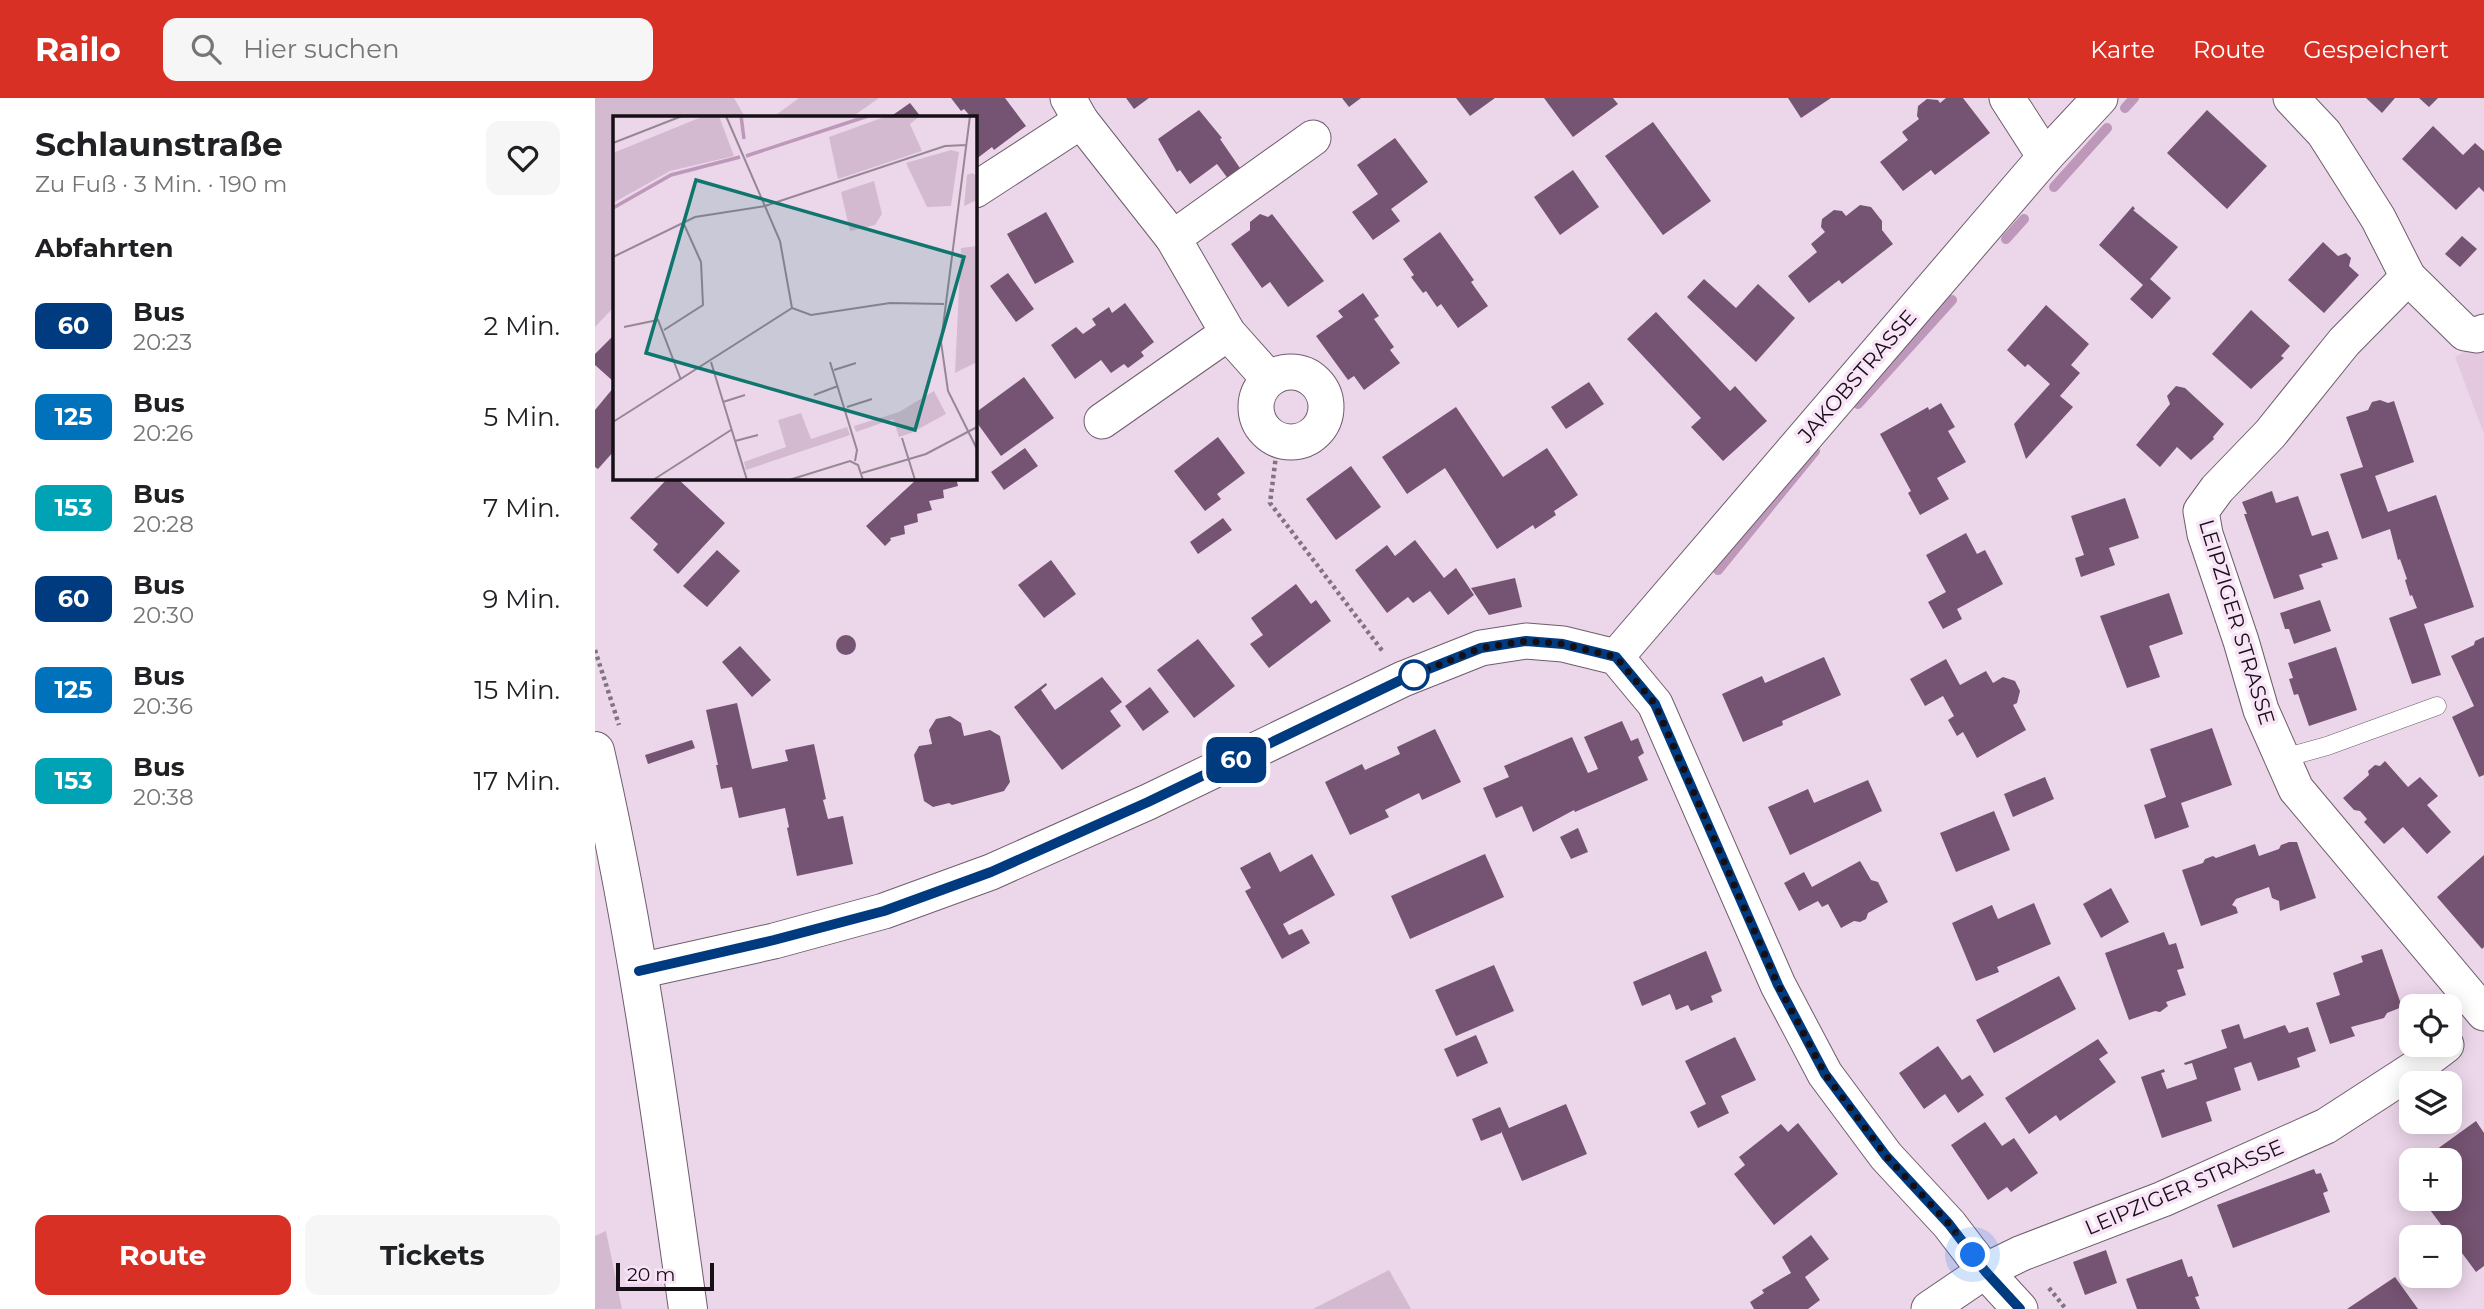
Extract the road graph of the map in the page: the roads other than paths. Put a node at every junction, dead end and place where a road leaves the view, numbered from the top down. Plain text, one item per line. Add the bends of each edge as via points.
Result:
1 (2007, 98) edge
2 (2100, 98) edge
3 (2291, 98) edge
4 (1074, 109) edge
5 (1313, 138) dead end
6 (2045, 157) junction
7 (977, 188) edge
8 (1173, 238) junction
9 (2408, 277) junction
10 (2484, 332) edge
11 (1228, 333) junction
12 (1269, 379) junction
13 (1103, 421) dead end
14 (1616, 657) junction
15 (2437, 706) dead end
16 (595, 751) edge
17 (2284, 758) junction
18 (639, 971) junction
19 (2484, 1014) edge
20 (2462, 1032) edge
21 (2430, 1057) edge
22 (1985, 1271) junction
23 (688, 1309) edge
24 (1929, 1309) edge
25 (2020, 1309) edge

1 - 6 street
2 - 6 street, JAKOBSTRASSE
3 - 9 street via 2324,133 2378,218
4 - 7 street
4 - 8 street
5 - 8 street
6 - 14 street, JAKOBSTRASSE
8 - 11 street
9 - 10 street via 2465,332
9 - 17 street, LEIPZIGER STRASSE via 2344,342 2201,511 2261,710
11 - 12 street
11 - 13 street
12 - 12 street via 1292,372 1304,374 1321,390 1325,414 1312,435 1289,442 1278,440 1260,424 1256,400
14 - 18 street via 1563,644 1526,641 1481,648 1403,679 991,872 884,911
14 - 22 street via 1655,704 1778,985 1825,1074 1886,1156
15 - 17 lane
16 - 18 street
17 - 19 street, LEIPZIGER STRASSE via 2296,789
18 - 23 street
19 - 20 street, LEIPZIGER STRASSE
21 - 22 street, LEIPZIGER STRASSE via 2326,1126
22 - 24 street, LEIPZIGER STRASSE
22 - 25 street

